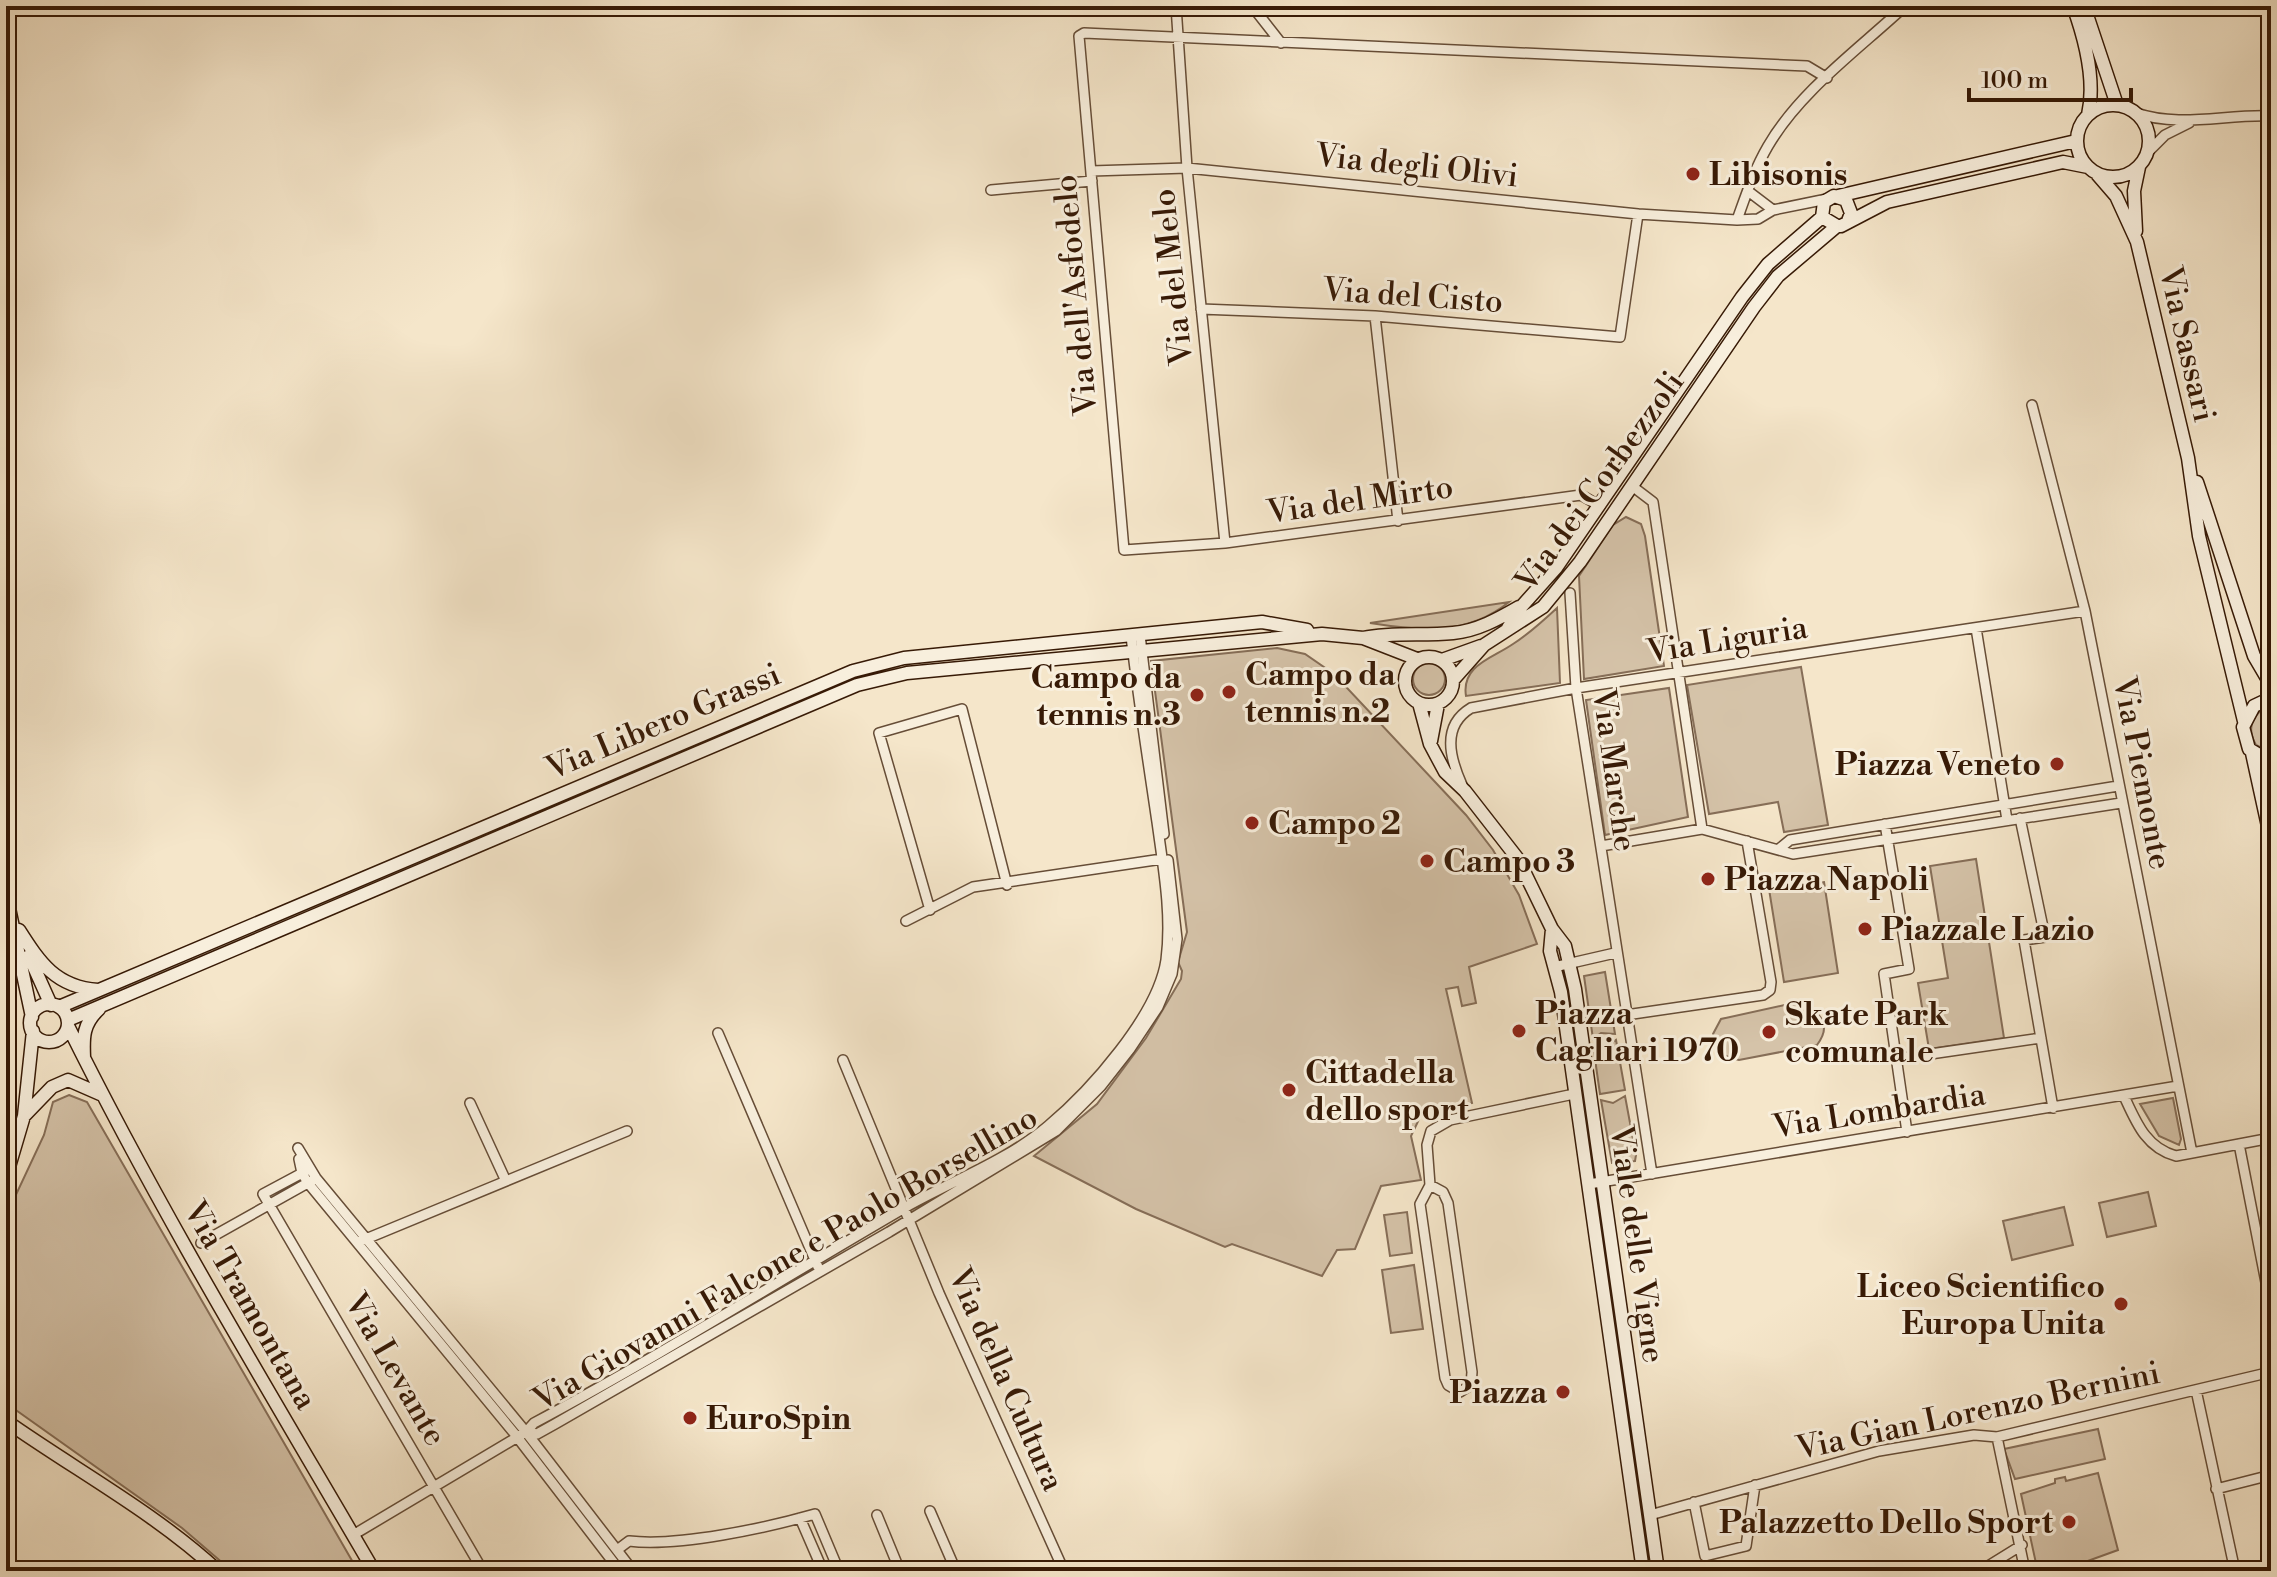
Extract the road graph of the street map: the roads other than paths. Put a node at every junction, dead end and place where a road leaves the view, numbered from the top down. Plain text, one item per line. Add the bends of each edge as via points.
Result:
1 (1176, 6) edge
2 (1252, 6) edge
3 (1905, 6) edge
4 (2073, 6) edge
5 (2084, 6) edge
6 (1179, 38) junction
7 (1281, 43) junction
8 (1827, 78) junction
9 (2117, 105) junction
10 (2136, 113) junction
11 (2088, 115) junction
12 (2271, 116) edge
13 (2192, 121) junction
14 (2076, 141) junction
15 (2143, 160) junction
16 (1187, 168) junction
17 (2092, 170) junction
18 (1091, 176) junction
19 (991, 190) dead end
20 (1748, 191) junction
21 (1827, 206) junction
22 (1773, 210) junction
23 (1638, 214) junction
24 (1737, 220) junction
25 (1842, 224) junction
26 (2137, 242) junction
27 (1201, 309) junction
28 (1375, 316) junction
29 (1716, 349) junction
30 (2032, 405) dead end
31 (2188, 458) junction
32 (1632, 486) junction
33 (1600, 506) junction
34 (1398, 521) junction
35 (1225, 543) junction
36 (1124, 550) joint
37 (1570, 593) dead end
38 (1522, 606) junction
39 (2085, 611) junction
40 (1508, 628) junction
41 (1976, 628) junction
42 (1322, 634) junction
43 (1136, 635) junction
44 (1363, 638) junction
45 (1484, 645) junction
46 (1391, 648) junction
47 (1137, 650) junction
48 (1417, 659) junction
49 (1442, 660) junction
50 (1406, 672) junction
51 (1680, 673) junction
52 (1453, 680) junction
53 (2271, 685) edge
54 (1576, 688) junction
55 (2271, 698) edge
56 (1419, 703) junction
57 (1438, 704) junction
58 (2244, 721) junction
59 (1430, 744) junction
60 (2252, 753) junction
61 (2271, 762) edge
62 (2118, 786) junction
63 (1465, 791) junction
64 (2121, 803) junction
65 (2005, 806) junction
66 (1158, 810) junction
67 (2020, 818) junction
68 (2007, 820) junction
69 (1885, 824) junction
70 (1702, 829) junction
71 (1887, 840) junction
72 (2271, 840) edge
73 (1747, 841) junction
74 (1601, 846) junction
75 (1779, 849) junction
76 (1162, 859) junction
77 (1007, 885) junction
78 (6, 894) edge
79 (1170, 909) junction
80 (930, 910) junction
81 (906, 921) dead end
82 (15, 924) junction
83 (1552, 929) junction
84 (1615, 953) junction
85 (1569, 963) junction
86 (1554, 967) junction
87 (100, 990) junction
88 (103, 1005) junction
89 (55, 1006) junction
90 (1626, 1015) junction
91 (32, 1017) junction
92 (68, 1023) junction
93 (33, 1031) junction
94 (718, 1033) dead end
95 (2041, 1038) junction
96 (53, 1041) junction
97 (1896, 1059) junction
98 (843, 1060) dead end
99 (85, 1064) junction
100 (30, 1069) junction
101 (2178, 1086) junction
102 (1094, 1087) junction
103 (1574, 1094) junction
104 (103, 1096) junction
105 (2124, 1096) junction
106 (470, 1103) dead end
107 (2053, 1108) junction
108 (24, 1116) junction
109 (627, 1131) dead end
110 (1907, 1132) junction
111 (2271, 1138) edge
112 (2239, 1144) junction
113 (2192, 1153) junction
114 (1652, 1174) junction
115 (6, 1177) edge
116 (505, 1179) junction
117 (312, 1180) junction
118 (1603, 1182) junction
119 (1589, 1184) junction
120 (1430, 1185) junction
121 (269, 1205) junction
122 (905, 1208) junction
123 (910, 1219) junction
124 (361, 1241) junction
125 (201, 1243) dead end
126 (818, 1265) junction
127 (2271, 1308) edge
128 (2271, 1372) edge
129 (2196, 1390) junction
130 (6, 1421) edge
131 (521, 1434) junction
132 (1997, 1437) junction
133 (2271, 1475) edge
134 (1755, 1485) junction
135 (435, 1486) junction
136 (2216, 1489) junction
137 (1694, 1502) junction
138 (930, 1511) dead end
139 (877, 1515) dead end
140 (1650, 1515) junction
141 (800, 1518) junction
142 (353, 1535) junction
143 (2022, 1545) junction
144 (617, 1550) junction
145 (218, 1571) edge
146 (374, 1571) edge
147 (483, 1571) edge
148 (620, 1571) edge
149 (633, 1571) edge
150 (823, 1571) edge
151 (839, 1571) edge
152 (900, 1571) edge
153 (956, 1571) edge
154 (1064, 1571) edge
155 (1643, 1571) edge
156 (1658, 1571) edge
157 (1980, 1571) edge
158 (2025, 1571) edge
159 (2235, 1571) edge

1 - 6 street, Via del Melo
2 - 7 street
3 - 8 street
4 - 11 main road via 2085,39
5 - 9 main road
6 - 7 street
6 - 16 street, Via del Melo
6 - 18 street, Via dell'Asfodelo via 1079,36
7 - 8 street via 1807,66
8 - 20 street via 1781,127
9 - 10 main road
9 - 11 main road
10 - 13 street
10 - 15 main road via 2147,130
11 - 14 main road
12 - 13 street
13 - 15 street via 2165,135
14 - 17 main road
14 - 21 main road
15 - 17 main road via 2119,177
15 - 26 main road, Via Sassari via 2134,191
16 - 18 street, Via degli Olivi
16 - 23 street, Via degli Olivi
16 - 27 street, Via del Melo
17 - 25 main road via 2063,162 1887,202
17 - 26 main road, Via Sassari via 2116,196
18 - 19 street, Via degli Olivi
18 - 36 street, Via dell'Asfodelo
20 - 22 street
20 - 24 street
21 - 22 street
21 - 25 main road
21 - 25 main road via 1849,204 1851,213
21 - 29 main road via 1768,264
22 - 24 street via 1758,219
23 - 24 street, Via degli Olivi
23 - 28 street, Via del Cisto via 1620,337
25 - 29 main road via 1778,276
26 - 31 main road, Via Sassari
27 - 28 street, Via del Cisto
27 - 35 street, Via del Melo
28 - 34 street
29 - 32 main road, Via dei Corbezzoli
29 - 33 main road, Via dei Corbezzoli
30 - 39 street, Via Piemonte
31 - 53 main road, Via Sassari via 2254,656
31 - 58 main road, Via Sassari via 2199,536
32 - 40 main road, Via dei Corbezzoli via 1543,607
32 - 51 street via 1653,502
33 - 34 street, Via del Mirto via 1581,495
33 - 38 main road, Via dei Corbezzoli
34 - 35 street, Via del Mirto
35 - 36 street, Via del Mirto
37 - 54 street, Via Marche
38 - 40 main road, Via dei Corbezzoli
38 - 44 main road via 1464,631 1391,632
39 - 41 street, Via Liguria
39 - 62 street, Via Piemonte
40 - 45 main road, Via dei Corbezzoli
41 - 51 street, Via Liguria
41 - 65 street
42 - 43 main road, Via Libero Grassi via 1262,622
42 - 44 main road, Via Libero Grassi
42 - 47 main road, Via Libero Grassi
43 - 47 street, Via Giovanni Falcone e Paolo Borsellino
43 - 87 main road, Via Libero Grassi via 904,658 853,671
44 - 46 main road
45 - 49 main road, Via dei Corbezzoli
45 - 52 main road, Via dei Corbezzoli
46 - 48 main road
46 - 50 main road
47 - 66 street, Via Giovanni Falcone e Paolo Borsellino
47 - 88 main road, Via Libero Grassi via 907,673 857,685
48 - 49 main road
48 - 50 main road
49 - 52 main road
50 - 56 main road via 1407,692
51 - 54 street, Via Liguria
51 - 70 street
52 - 57 main road
54 - 63 street, Via Liguria via 1461,714 1450,746
54 - 74 street, Via Marche
55 - 58 main road via 2254,706
56 - 57 main road
56 - 59 main road, Viale delle Vigne
57 - 59 main road
58 - 60 main road, Via Sassari via 2244,738
59 - 63 main road, Viale delle Vigne via 1445,772
60 - 61 main road
60 - 72 main road
62 - 64 street, Via Piemonte
62 - 65 street
63 - 83 main road, Viale delle Vigne via 1518,859
64 - 67 street
64 - 101 street, Via Piemonte
65 - 68 street
65 - 69 street
66 - 76 street, Via Giovanni Falcone e Paolo Borsellino
66 - 79 street, Via Giovanni Falcone e Paolo Borsellino
67 - 68 street
67 - 95 street via 2045,937 2024,940
68 - 71 street
69 - 71 street
69 - 75 street via 1790,840
70 - 73 street
70 - 74 street
71 - 75 street via 1786,855
71 - 97 street via 1909,969 1884,974
73 - 75 street
73 - 90 street via 1770,990
74 - 84 street, Via Marche
76 - 77 street
76 - 79 street, Via Giovanni Falcone e Paolo Borsellino
77 - 80 street via 973,887
77 - 80 street via 962,709 879,733
78 - 82 main road
79 - 102 street, Via Giovanni Falcone e Paolo Borsellino via 1156,994
80 - 81 street
82 - 87 main road via 46,971 83,989
82 - 89 main road
82 - 91 main road
83 - 85 main road, Viale delle Vigne via 1565,946
83 - 86 main road, Viale delle Vigne
84 - 85 street
84 - 90 street, Via Marche
85 - 86 street
85 - 118 main road, Viale delle Vigne
86 - 103 main road, Viale delle Vigne
87 - 89 main road, Via Libero Grassi
88 - 92 main road, Via Libero Grassi
88 - 99 main road via 83,1034
89 - 91 main road via 41,1006
89 - 92 main road
90 - 114 street, Via Marche
91 - 93 main road
92 - 96 main road
92 - 99 main road, Via Tramontana
93 - 96 main road via 40,1039
93 - 100 main road
94 - 126 street
95 - 97 street
95 - 107 street
96 - 99 main road, Via Tramontana
96 - 100 main road via 37,1054
97 - 110 street
98 - 122 street, Via della Cultura
99 - 104 main road, Via Tramontana
100 - 108 main road
101 - 105 street, Via Lombardia
101 - 113 street, Via Piemonte
102 - 122 street, Via Giovanni Falcone e Paolo Borsellino via 1047,1127
102 - 123 street, Via Giovanni Falcone e Paolo Borsellino via 1056,1131
103 - 119 main road, Viale delle Vigne
103 - 120 street via 1450,1120 1431,1131
104 - 108 main road via 68,1080 52,1087
104 - 142 main road, Via Tramontana
105 - 107 street, Via Lombardia
105 - 113 street via 2153,1145 2176,1156
106 - 116 street
107 - 110 street, Via Lombardia
108 - 115 main road
109 - 116 street
110 - 114 street, Via Lombardia
111 - 112 street
112 - 113 street
112 - 127 street
114 - 118 street, Via Lombardia
116 - 124 street
117 - 121 street
117 - 121 street, Via Levante via 305,1171 263,1194
117 - 124 street
118 - 119 street, Via Lombardia
118 - 140 main road, Viale delle Vigne
119 - 155 main road, Viale delle Vigne
120 - 120 street via 1420,1204 1445,1378 1460,1392 1471,1385 1472,1372 1448,1203 1443,1192
121 - 125 street
121 - 135 street, Via Levante
122 - 123 street, Via della Cultura
122 - 126 street, Via Giovanni Falcone e Paolo Borsellino
123 - 126 street, Via Giovanni Falcone e Paolo Borsellino
123 - 154 street, Via della Cultura
124 - 131 street
126 - 131 street, Via Giovanni Falcone e Paolo Borsellino via 555,1424 537,1434
128 - 129 street, Via Gian Lorenzo Bernini
129 - 132 street, Via Gian Lorenzo Bernini
129 - 136 street
130 - 145 main road via 107,1486
131 - 135 street, Via Giovanni Falcone e Paolo Borsellino
131 - 144 street
131 - 148 street
132 - 134 street, Via Gian Lorenzo Bernini via 1974,1435 1879,1451
132 - 143 street
133 - 136 street
134 - 137 street, Via Gian Lorenzo Bernini
134 - 137 street via 1746,1546 1705,1556
135 - 142 street, Via Giovanni Falcone e Paolo Borsellino
135 - 147 street, Via Levante
136 - 159 street
137 - 140 street, Via Gian Lorenzo Bernini
138 - 153 street
139 - 152 street
140 - 156 main road, Viale delle Vigne
141 - 144 street via 649,1543 629,1541
141 - 150 street
141 - 151 street via 815,1514
142 - 146 main road, Via Tramontana
143 - 157 street
143 - 158 street
144 - 149 street

